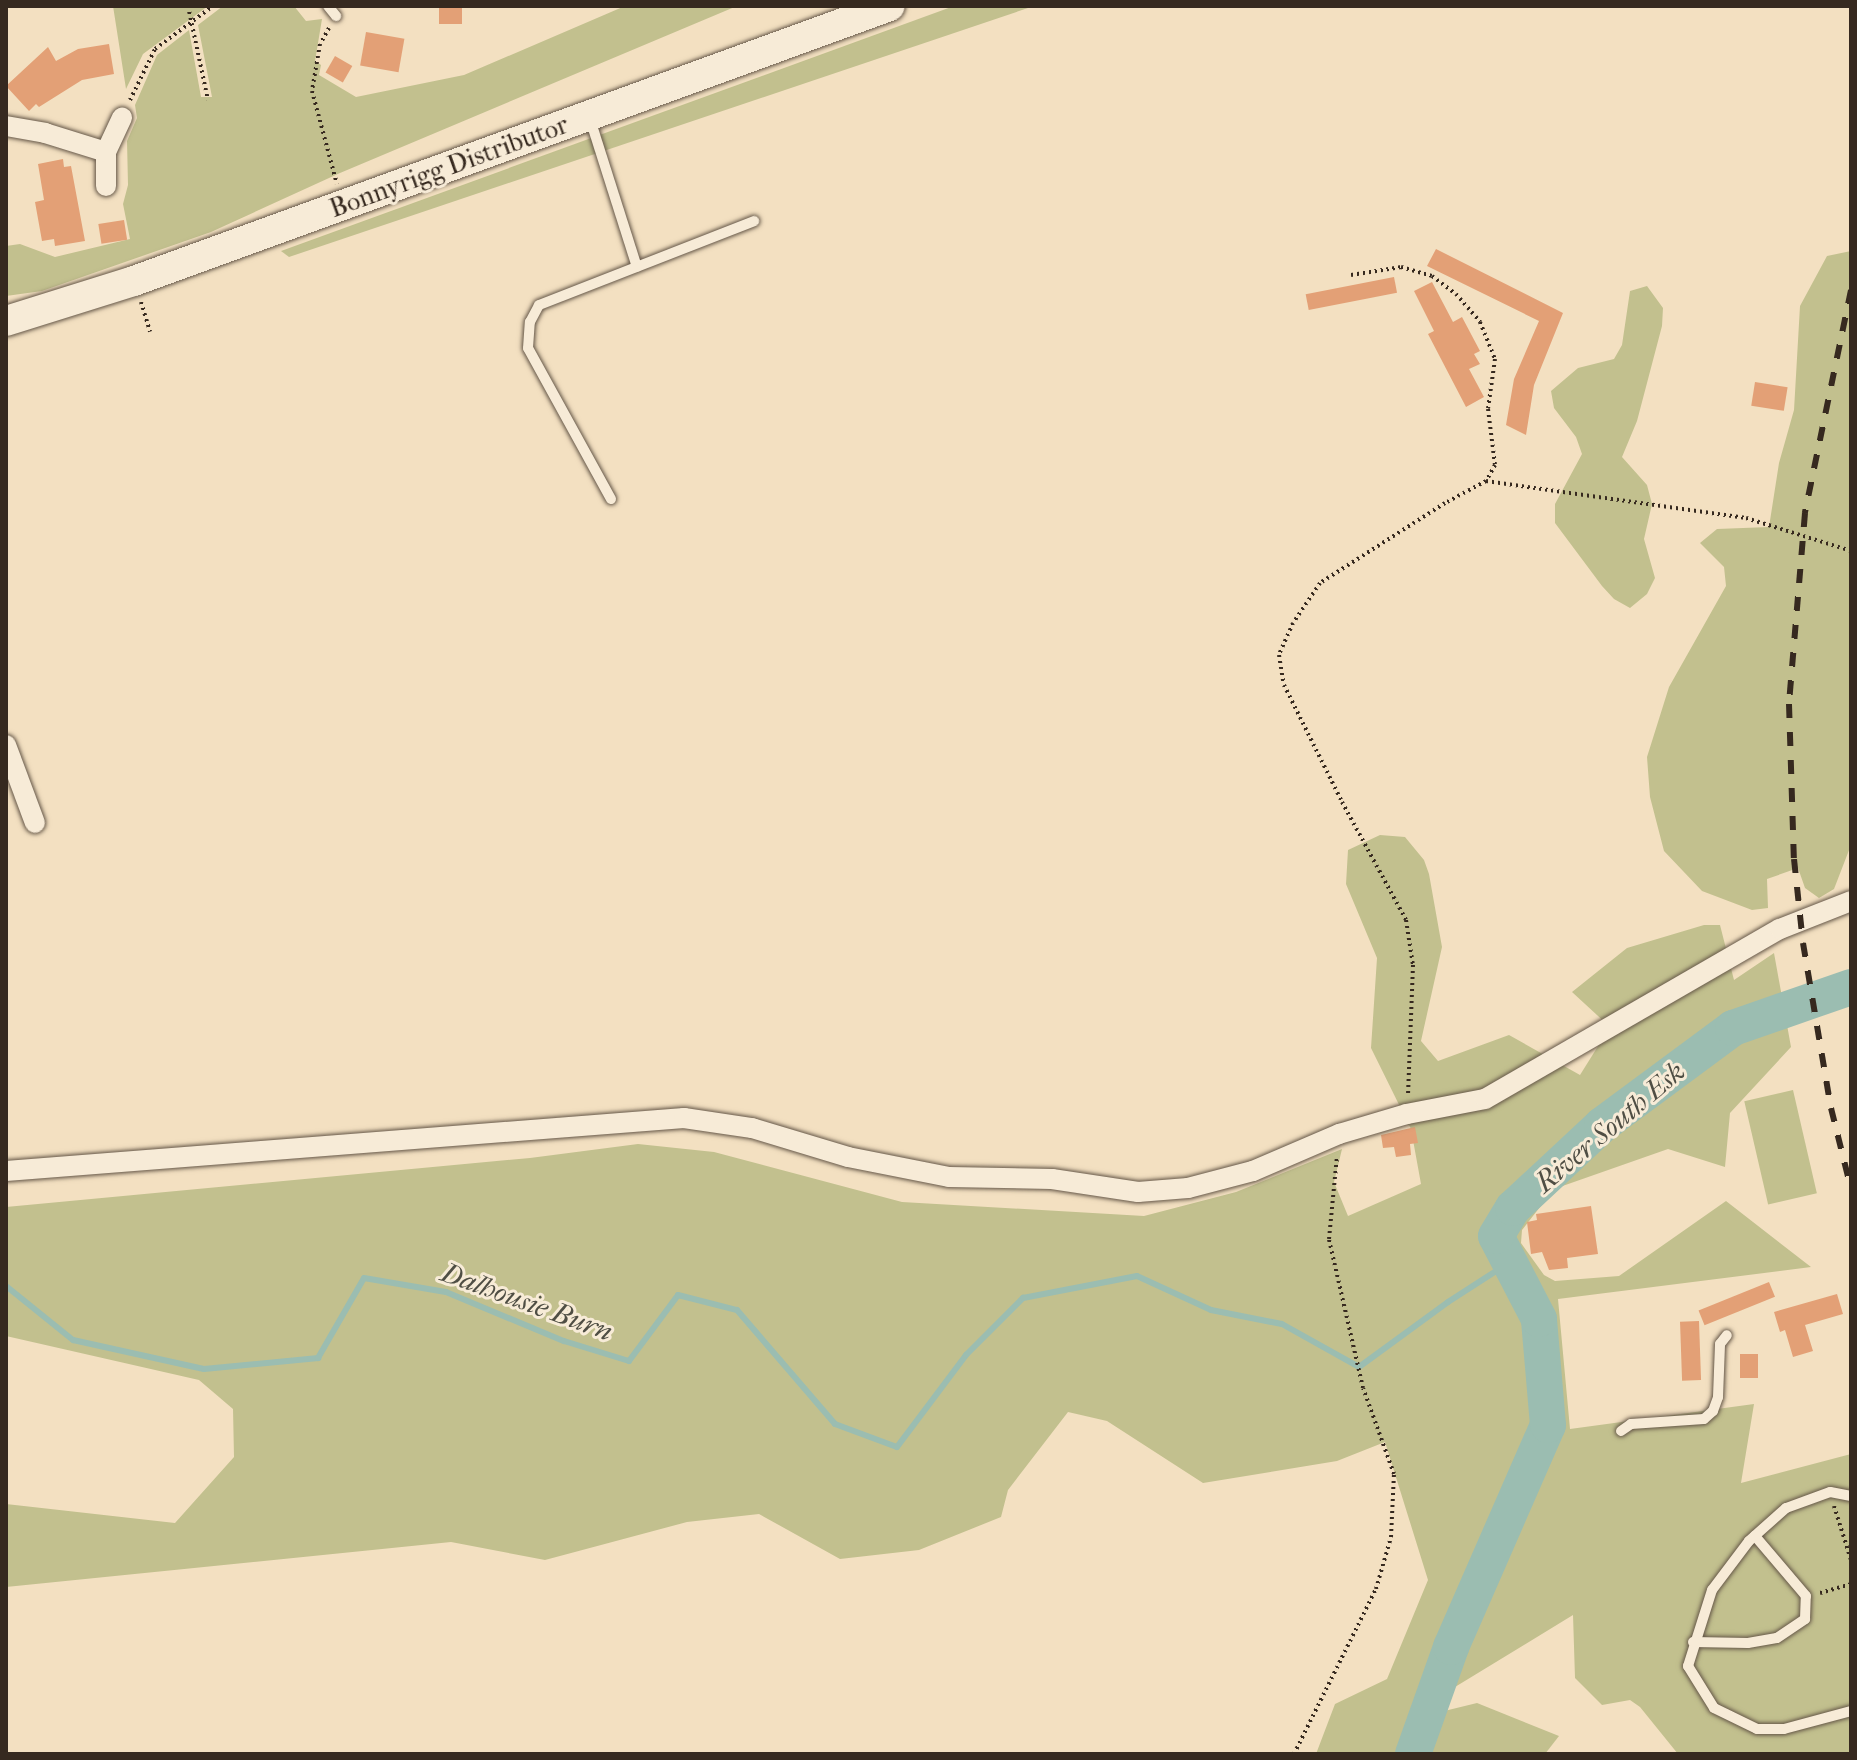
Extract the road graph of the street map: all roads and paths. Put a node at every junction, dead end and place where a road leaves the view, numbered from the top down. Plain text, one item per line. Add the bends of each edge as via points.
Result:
1 (188, 6) edge
2 (213, 6) edge
3 (328, 6) edge
4 (871, 9) edge
5 (336, 16) joint
6 (194, 21) junction
7 (208, 100) dead end
8 (122, 117) joint
9 (589, 117) junction
10 (6, 126) edge
11 (106, 152) junction
12 (106, 186) dead end
13 (344, 205) junction
14 (754, 221) dead end
15 (637, 267) junction
16 (1351, 275) dead end
17 (6, 321) edge
18 (1486, 481) junction
19 (611, 499) dead end
20 (1851, 551) edge
21 (6, 745) edge
22 (35, 823) dead end
23 (1851, 901) edge
24 (1407, 1114) junction
25 (1339, 1134) junction
26 (6, 1171) edge
27 (1727, 1335) dead end
28 (1621, 1431) dead end
29 (1830, 1492) junction
30 (1851, 1496) edge
31 (1755, 1536) junction
32 (1851, 1560) edge
33 (1851, 1584) edge
34 (1806, 1596) junction
35 (1693, 1642) junction
36 (1851, 1711) edge
37 (1294, 1754) edge

1 - 6 path
2 - 6 path
3 - 5 lane
4 - 9 main road, Bonnyrigg Distributor
5 - 13 path via 320,44 312,91
6 - 7 path
6 - 8 path via 155,49
8 - 11 street
9 - 13 main road, Bonnyrigg Distributor
9 - 15 lane
10 - 11 street
11 - 12 street
13 - 17 main road, Bonnyrigg Distributor
14 - 15 lane
15 - 19 lane via 539,305 530,322 532,358
16 - 18 path via 1401,267 1432,276 1480,322 1495,359 1488,409 1495,465
18 - 20 path via 1746,518
18 - 24 path via 1320,583 1279,655 1284,685 1406,920 1413,965
21 - 22 street
23 - 24 street via 1780,929 1485,1099
24 - 25 street
25 - 26 street via 1253,1171 1188,1188 1138,1192 1052,1179 949,1177 848,1157 752,1128 684,1118
25 - 37 path via 1329,1239 1363,1388 1394,1474 1391,1537 1376,1589
27 - 28 lane via 1720,1344 1713,1411 1704,1419 1631,1424
29 - 30 lane
29 - 31 lane via 1786,1508
29 - 32 path
31 - 34 lane
31 - 35 lane via 1712,1590
33 - 34 path
34 - 35 lane via 1805,1619 1777,1638
35 - 36 lane via 1688,1666 1714,1708 1757,1729 1784,1729

